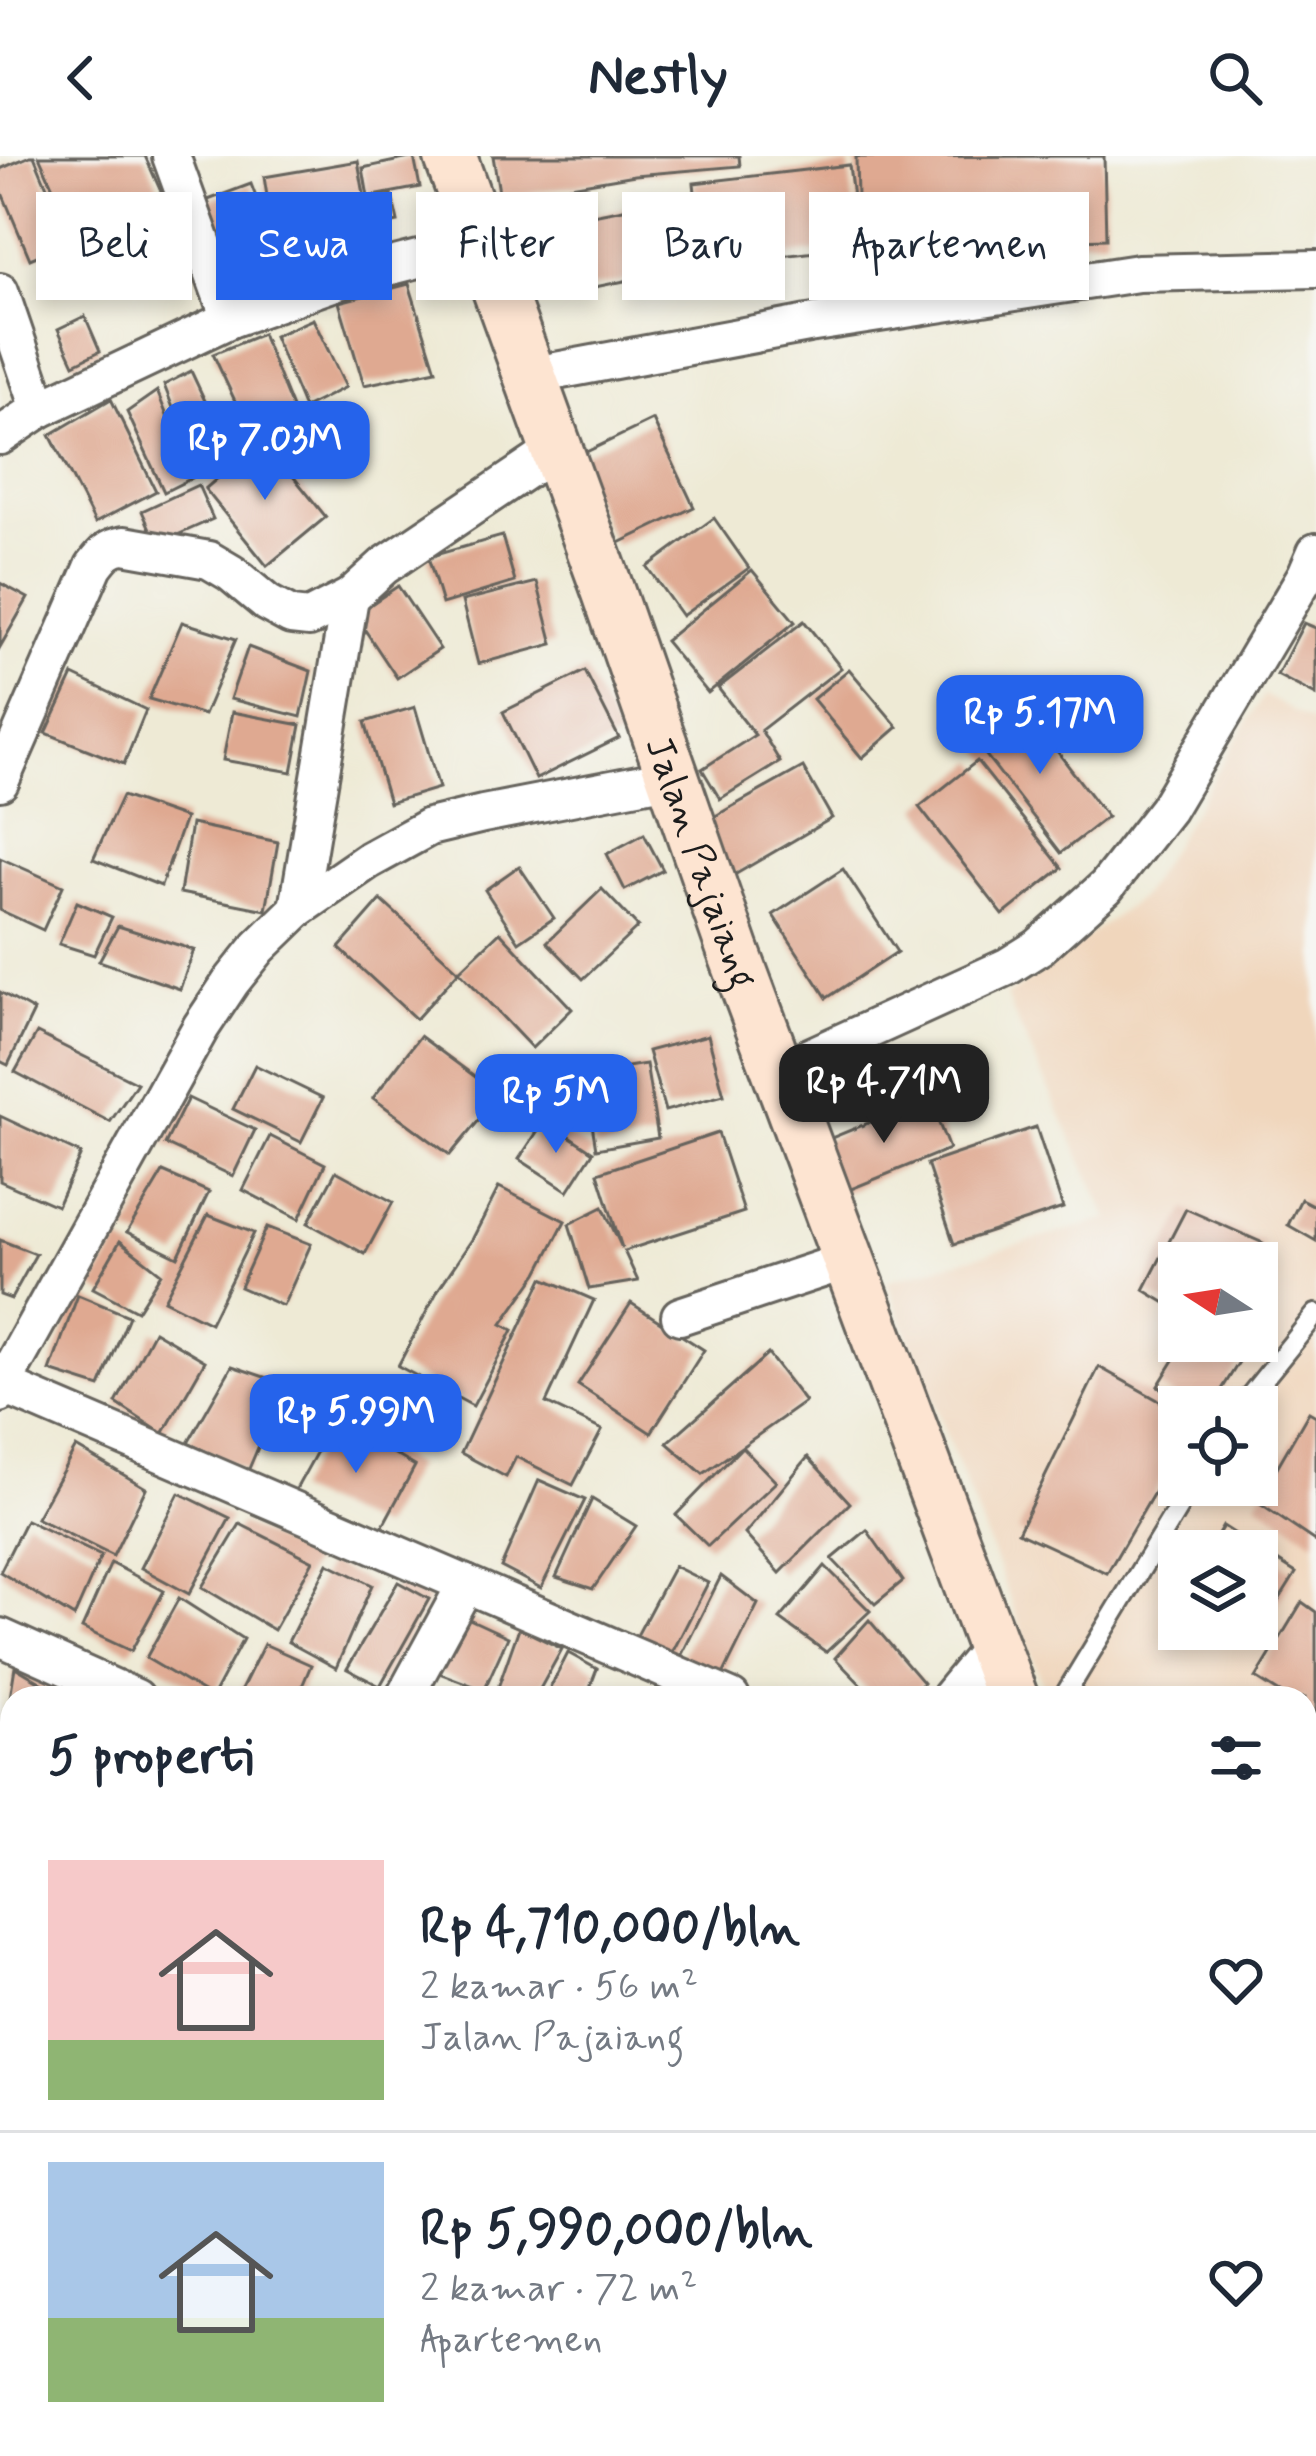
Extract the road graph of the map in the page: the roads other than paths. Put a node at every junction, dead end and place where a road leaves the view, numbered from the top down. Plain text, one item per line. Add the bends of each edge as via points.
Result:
1 (170, 156) edge
2 (450, 156) edge
3 (463, 192) edge
4 (416, 260) edge
5 (1316, 269) edge
6 (0, 292) edge
7 (502, 300) edge
8 (230, 319) junction
9 (529, 376) junction
10 (40, 409) junction
11 (0, 436) edge
12 (556, 450) junction
13 (1315, 549) edge
14 (350, 597) junction
15 (2, 772) edge
16 (674, 777) junction
17 (298, 909) junction
18 (779, 1071) junction
19 (849, 1260) junction
20 (680, 1316) dead end
21 (1315, 1316) edge
22 (1258, 1386) edge
23 (1, 1388) edge
24 (1179, 1506) edge
25 (466, 1584) junction
26 (0, 1637) edge
27 (992, 1646) junction
28 (109, 1686) edge
29 (411, 1686) edge
30 (703, 1686) edge
31 (959, 1686) edge
32 (1007, 1686) edge
33 (1070, 1686) edge

1 - 8 street
2 - 3 main road, Jalan Pajaiang
4 - 8 street
5 - 9 street via 1138,273
6 - 10 street
7 - 9 main road, Jalan Pajaiang
8 - 10 street
9 - 12 main road, Jalan Pajaiang
10 - 11 street
12 - 14 street
12 - 16 main road, Jalan Pajaiang
13 - 18 street via 1167,808 1106,887 1007,967
14 - 15 street via 309,618 291,616 209,560 113,546 94,566
14 - 17 street
16 - 17 street via 429,827
16 - 18 main road, Jalan Pajaiang
17 - 23 street via 259,946 201,1027
18 - 19 main road, Jalan Pajaiang
19 - 20 street
19 - 27 main road, Jalan Pajaiang
21 - 22 lane
23 - 25 street
24 - 33 lane
25 - 29 street
25 - 30 street
26 - 28 street
27 - 31 street
27 - 32 main road, Jalan Pajaiang

